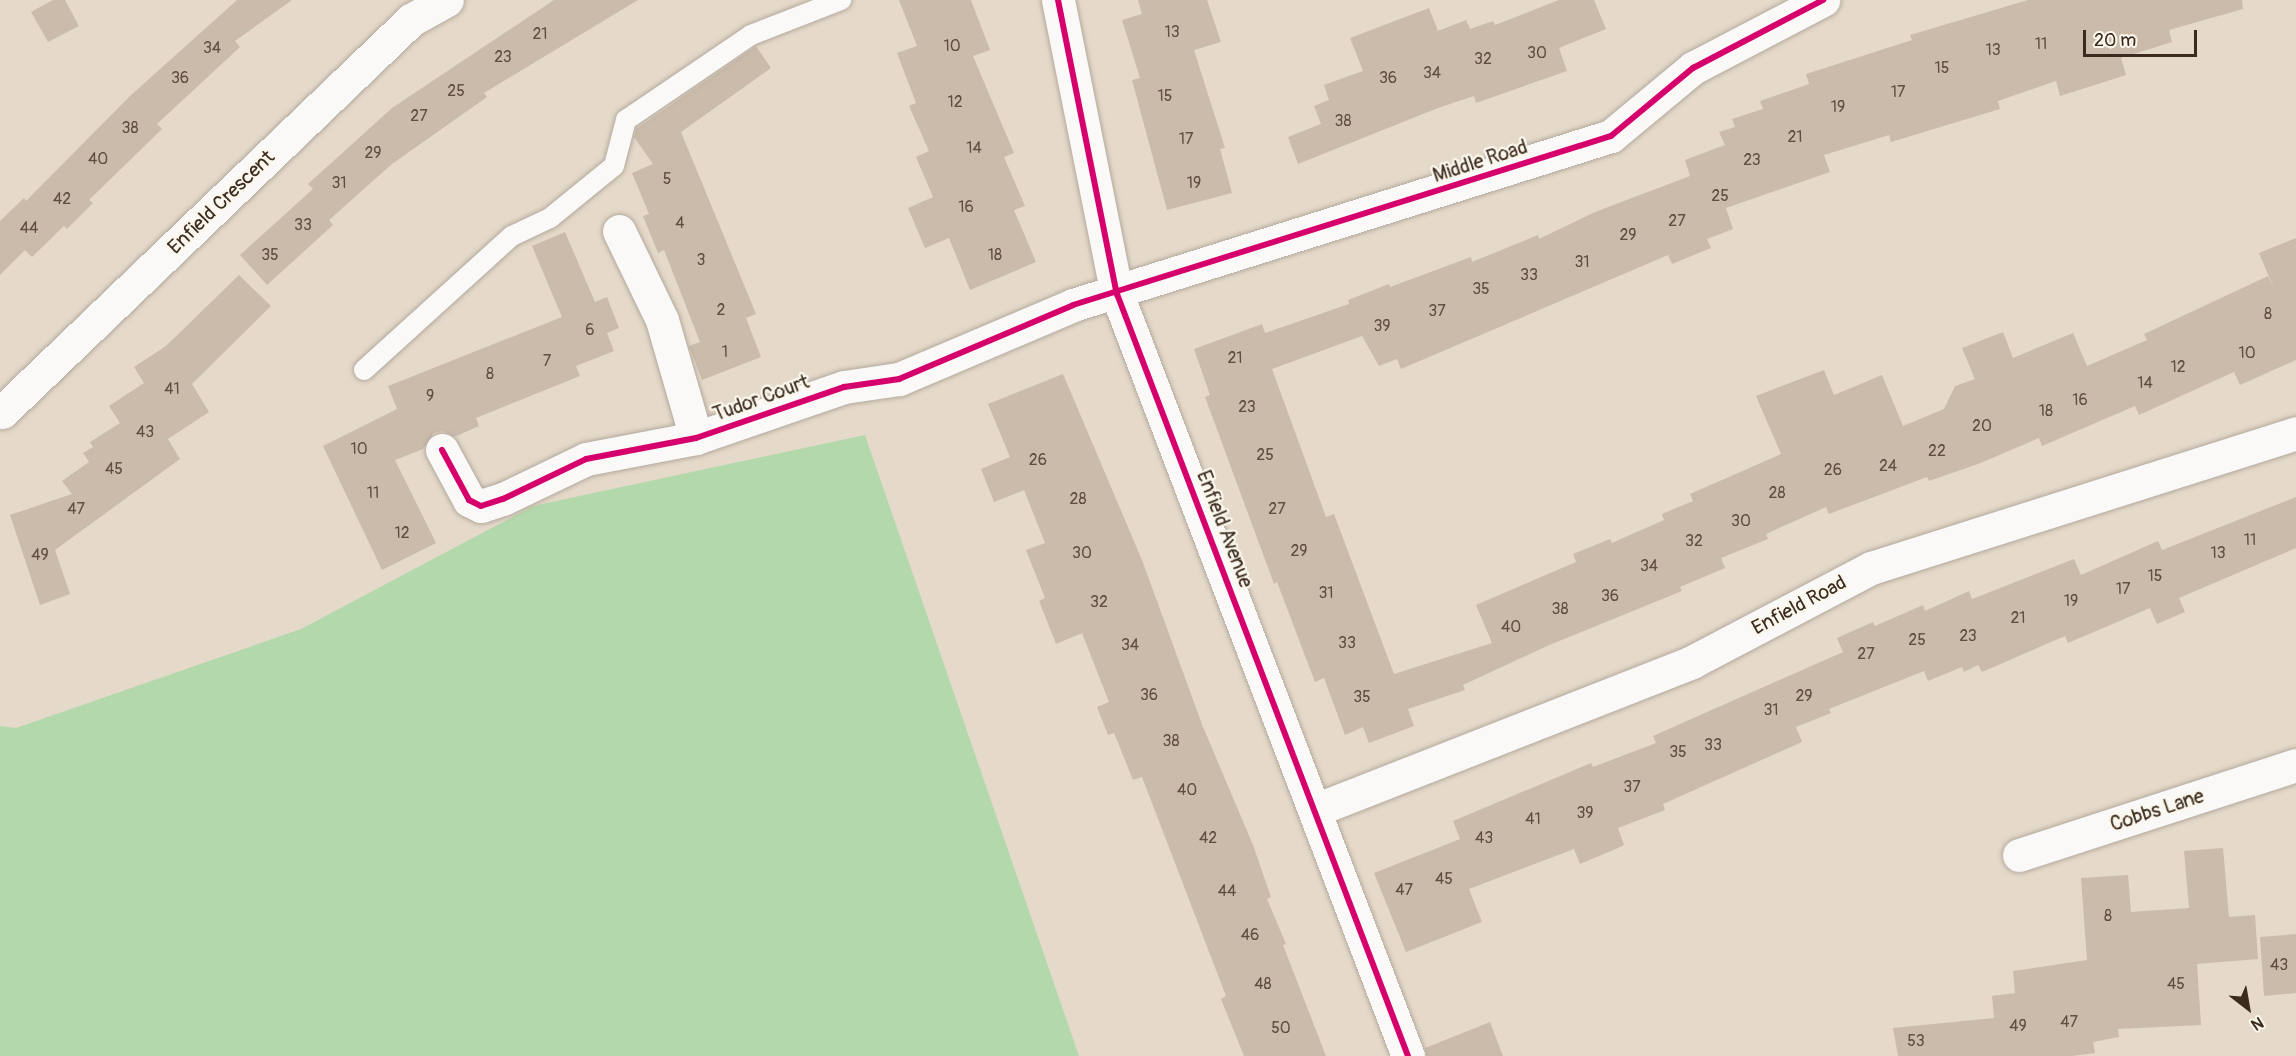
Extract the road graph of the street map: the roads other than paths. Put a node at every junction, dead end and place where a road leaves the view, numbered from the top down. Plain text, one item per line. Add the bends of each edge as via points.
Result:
1 (447, 0) edge
2 (841, 0) edge
3 (1058, 0) edge
4 (1823, 0) edge
5 (619, 231) dead end
6 (1117, 294) junction
7 (364, 370) dead end
8 (2, 412) dead end
9 (2296, 433) edge
10 (696, 438) junction
11 (442, 450) dead end
12 (2296, 765) edge
13 (1315, 810) junction
14 (2019, 855) dead end
15 (1408, 1056) edge

1 - 8 street, Enfield Crescent via 411,20
2 - 7 lane via 751,35 626,120 614,166 550,218 512,236
3 - 6 street, Enfield Avenue
4 - 6 street, Middle Road via 1693,68 1611,136
5 - 10 street, Tudor Court via 662,320
6 - 10 street, Tudor Court via 1073,305 926,370 805,399
6 - 13 street, Enfield Avenue
9 - 13 street, Enfield Road via 1871,568 1692,662
10 - 11 street, Tudor Court via 586,459 481,506 469,500
12 - 14 street, Cobbs Lane
13 - 15 street, Enfield Avenue

